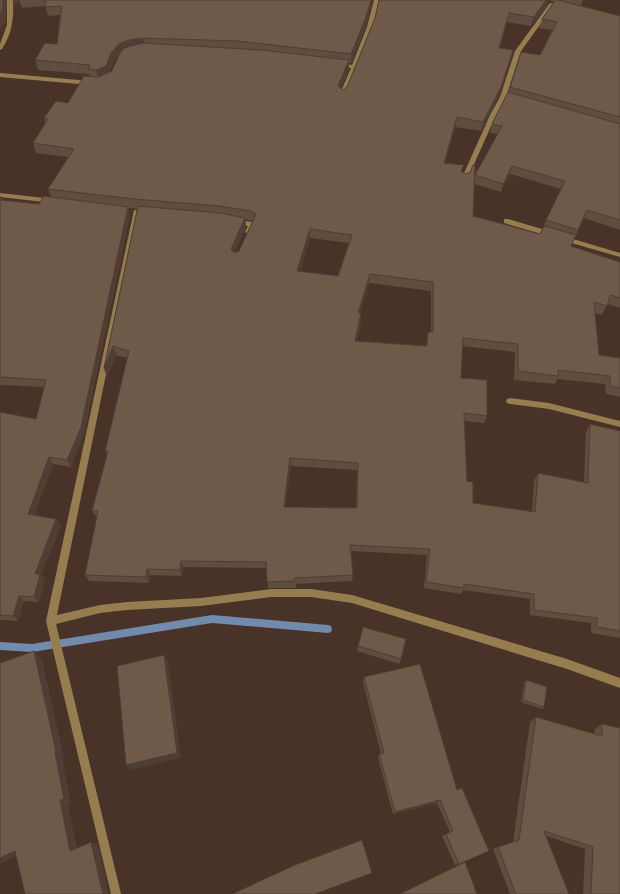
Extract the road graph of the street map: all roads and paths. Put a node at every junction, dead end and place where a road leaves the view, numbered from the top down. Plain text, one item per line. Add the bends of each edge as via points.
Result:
1 (10, 0) edge
2 (377, 0) edge
3 (559, 6) edge
4 (0, 48) edge
5 (331, 64) edge
6 (354, 68) junction
7 (0, 75) edge
8 (94, 83) edge
9 (342, 96) edge
10 (503, 97) junction
11 (511, 99) edge
12 (464, 180) edge
13 (0, 195) edge
14 (57, 202) edge
15 (136, 211) edge
16 (229, 220) edge
17 (506, 221) dead end
18 (246, 238) edge
19 (620, 255) edge
20 (510, 400) dead end
21 (620, 424) edge
22 (51, 621) junction
23 (620, 683) edge
24 (116, 894) edge

1 - 4 street via 10,24
2 - 6 street via 370,27
3 - 10 street via 549,3 518,51
5 - 6 street
6 - 9 street
7 - 8 street
10 - 11 street
10 - 12 street
13 - 14 street
15 - 22 street
16 - 18 street via 252,224
17 - 19 street
20 - 21 street via 549,406
22 - 23 street via 100,609 127,606 201,602 271,593 311,593 352,598 567,664
22 - 24 street

